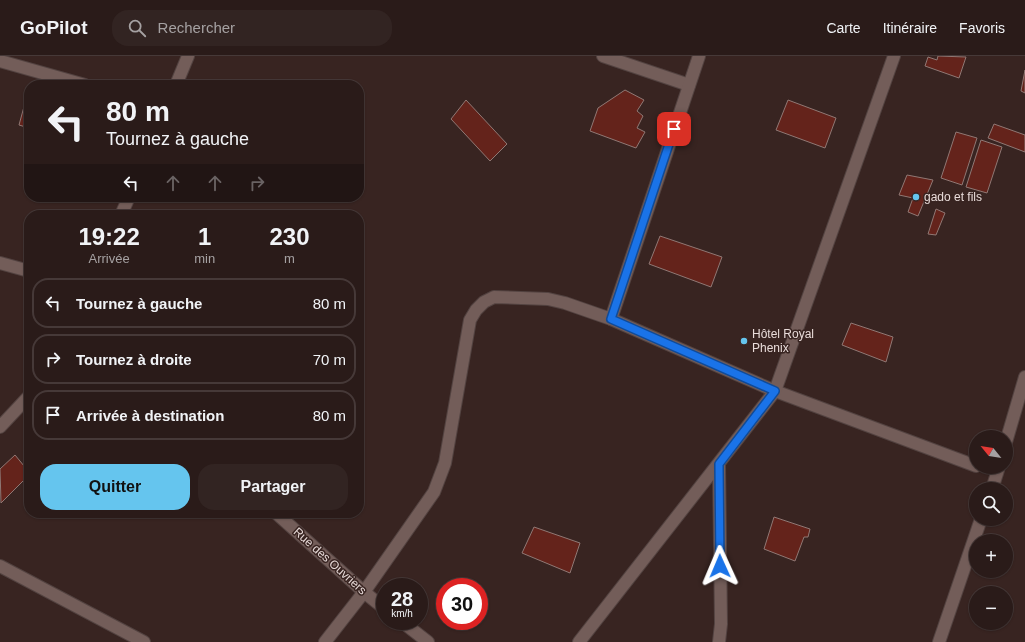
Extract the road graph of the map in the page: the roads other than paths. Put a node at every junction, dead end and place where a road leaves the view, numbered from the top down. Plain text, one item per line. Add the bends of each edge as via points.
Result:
1 (188, 56) edge
2 (603, 56) edge
3 (698, 56) edge
4 (894, 56) edge
5 (0, 61) edge
6 (67, 80) edge
7 (178, 80) edge
8 (689, 85) junction
9 (0, 263) edge
10 (24, 270) edge
11 (611, 319) junction
12 (1025, 377) edge
13 (775, 391) junction
14 (24, 401) edge
15 (0, 427) edge
16 (1010, 430) edge
17 (969, 463) edge
18 (719, 464) junction
19 (282, 518) edge
20 (979, 526) edge
21 (0, 566) edge
22 (364, 592) junction
23 (376, 602) edge
24 (413, 630) edge
25 (144, 642) edge
26 (325, 642) edge
27 (428, 642) edge
28 (579, 642) edge
29 (719, 642) edge
30 (939, 642) edge

1 - 7 street
2 - 8 street
3 - 8 street
4 - 13 street
5 - 6 street
8 - 11 street
9 - 10 street
11 - 13 street
11 - 22 street via 548,299 494,297 476,310 470,320 445,463 434,492
12 - 16 street
13 - 17 street
13 - 18 street
14 - 15 street
18 - 28 street
18 - 29 street
19 - 22 street, Rue des Ouvriers
20 - 30 street
21 - 25 street
22 - 23 street, Rue des Ouvriers
22 - 26 street
24 - 27 street

